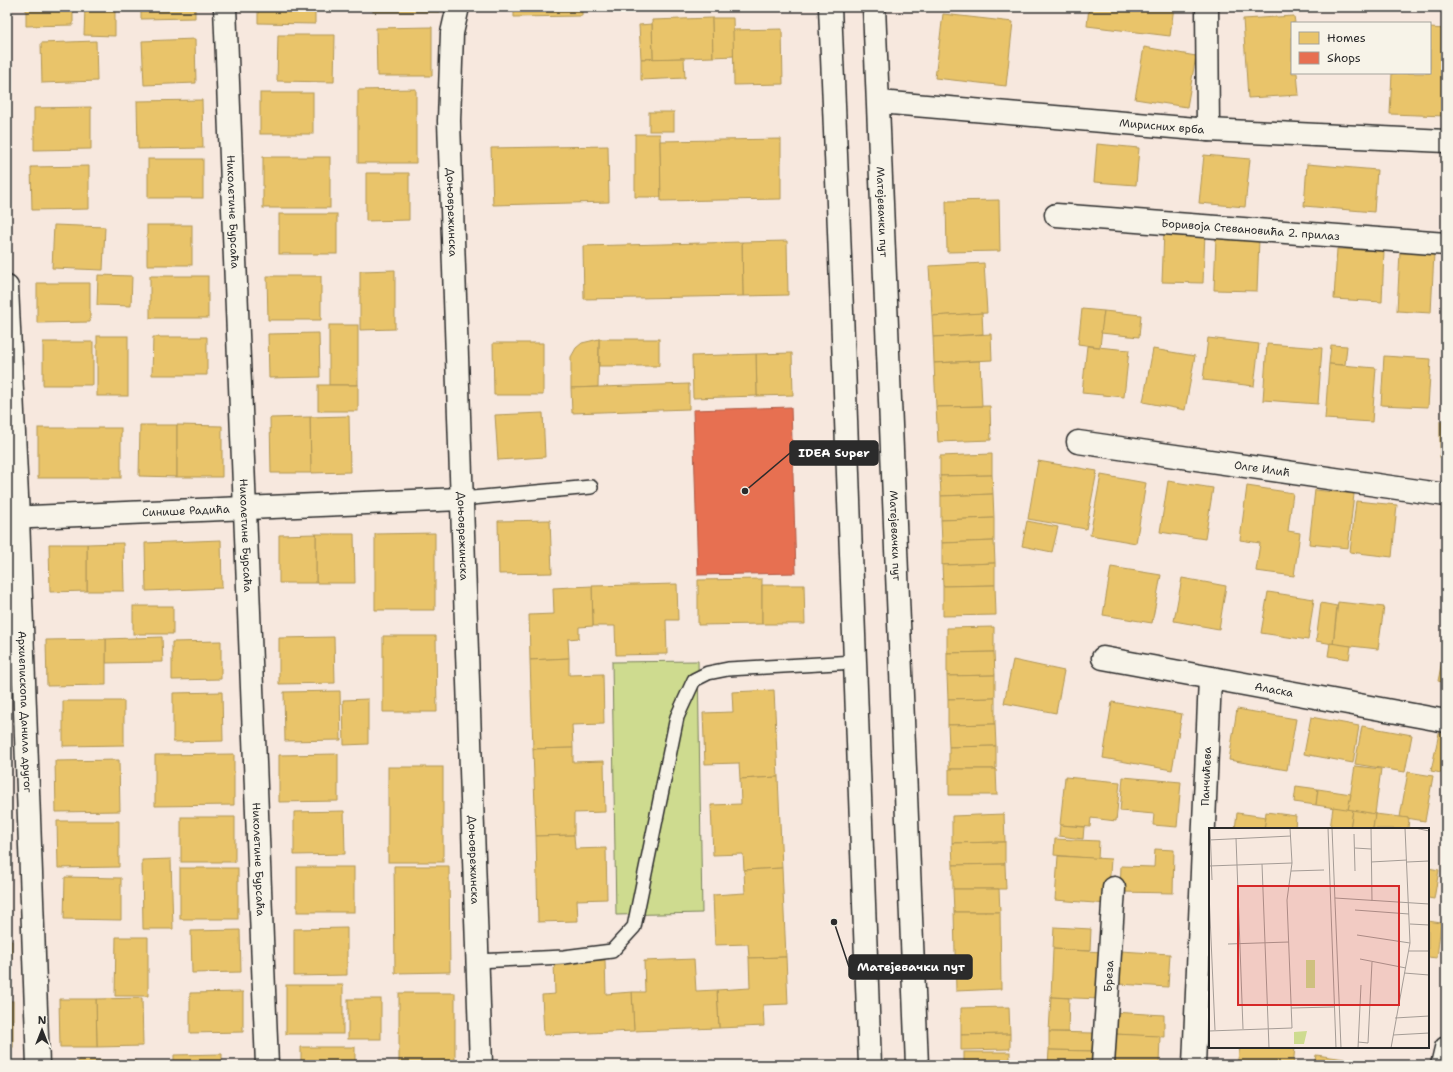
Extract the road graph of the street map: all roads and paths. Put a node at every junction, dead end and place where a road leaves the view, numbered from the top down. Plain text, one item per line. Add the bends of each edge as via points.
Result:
1 (225, 7) edge
2 (458, 7) edge
3 (830, 7) edge
4 (874, 7) edge
5 (1207, 7) edge
6 (879, 102) junction
7 (1208, 130) junction
8 (1446, 141) edge
9 (1056, 215) dead end
10 (1446, 244) edge
11 (7, 287) edge
12 (1078, 442) dead end
13 (591, 487) dead end
14 (1446, 495) edge
15 (461, 499) junction
16 (245, 508) junction
17 (12, 518) edge
18 (1103, 658) dead end
19 (855, 662) junction
20 (1210, 678) junction
21 (1446, 721) edge
22 (1114, 888) dead end
23 (476, 961) junction
24 (1446, 1048) edge
25 (38, 1065) edge
26 (267, 1065) edge
27 (481, 1065) edge
28 (870, 1065) edge
29 (917, 1065) edge
30 (1103, 1065) edge
31 (1194, 1065) edge
32 (1442, 1065) edge

1 - 16 street, Николетине Бурсаћа
2 - 15 street, Доњоврежинска via 452,33 449,121
3 - 19 street
4 - 6 street, Матејевачки пут
5 - 7 street
6 - 7 street, Мирисних врба
6 - 29 street, Матејевачки пут
7 - 8 street, Мирисних врба
9 - 10 street, Боривоја Стевановића 2. прилаз
11 - 17 street, Архиепископа Данила другог
12 - 14 street, Олге Илић
13 - 15 lane
15 - 16 street, Синише Радића
15 - 23 street, Доњоврежинска
16 - 17 street, Синише Радића
16 - 26 street, Николетине Бурсаћа
17 - 25 street, Архиепископа Данила другог
18 - 20 street, Аласка
19 - 23 lane via 728,669 708,673 694,680 677,717 634,926 612,951 564,957
19 - 28 street
20 - 21 street, Аласка
20 - 31 street, Панчићева
22 - 30 street, Бреза
23 - 27 street, Доњоврежинска
24 - 32 street

